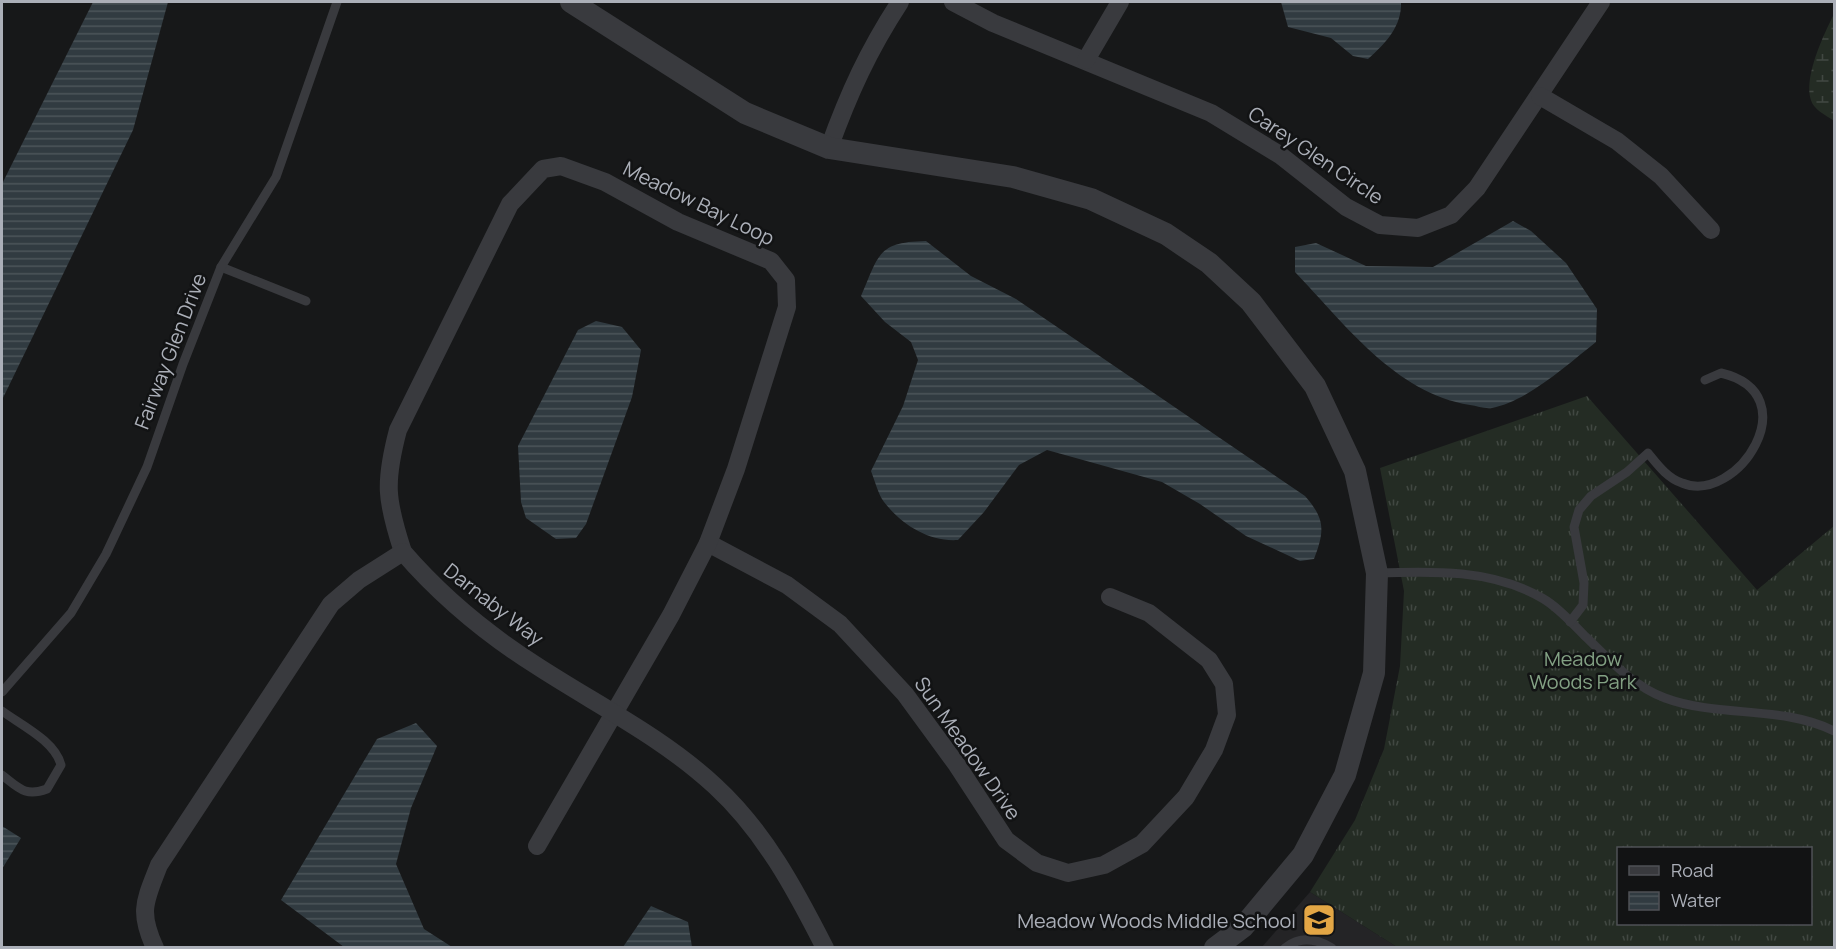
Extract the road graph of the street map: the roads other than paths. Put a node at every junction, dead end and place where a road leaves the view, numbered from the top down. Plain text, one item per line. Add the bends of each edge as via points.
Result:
1 (337, 2) edge
2 (571, 2) edge
3 (900, 2) edge
4 (954, 2) edge
5 (1120, 2) edge
6 (1601, 2) edge
7 (1086, 60) junction
8 (1540, 96) junction
9 (829, 148) junction
10 (1711, 230) dead end
11 (221, 267) junction
12 (306, 302) dead end
13 (1705, 380) dead end
14 (708, 543) junction
15 (403, 552) junction
16 (1377, 573) junction
17 (1110, 597) dead end
18 (1570, 622) junction
19 (2, 692) edge
20 (2, 711) edge
21 (615, 713) junction
22 (1834, 731) edge
23 (2, 775) edge
24 (537, 846) dead end
25 (155, 948) edge
26 (825, 948) edge
27 (1215, 948) edge
28 (1286, 948) edge
29 (1332, 948) edge

1 - 11 lane, Fairway Glen Drive via 276,177
2 - 9 street via 746,113
3 - 9 street via 852,85
4 - 7 street, Carey Glen Circle via 993,23
5 - 7 street
6 - 8 street, Carey Glen Circle
7 - 8 street, Carey Glen Circle via 1211,113 1280,155 1346,207 1380,225 1418,228 1451,215 1477,188
8 - 10 street via 1617,141 1660,176
9 - 16 street via 1013,177 1091,199 1166,234 1209,263 1251,302 1315,386 1355,471
11 - 12 lane
11 - 19 lane, Fairway Glen Drive via 147,467 106,554 71,613
13 - 18 lane via 1721,373 1748,384 1760,401 1764,418 1755,447 1726,477 1693,487 1662,470 1648,453 1591,496 1579,510 1574,527 1584,583 1583,605
14 - 15 street, Meadow Bay Loop via 787,308 786,280 771,261 678,222 604,182 561,166 543,169 510,204 398,430 388,469 390,510
14 - 17 street, Sun Meadow Drive via 787,585 840,624 905,694 1006,840 1037,863 1068,873 1104,865 1142,844 1186,797 1214,750 1227,714 1224,684 1209,660 1149,613
14 - 21 street, Meadow Bay Loop
15 - 21 street, Darnaby Way via 433,587 479,626
15 - 25 street via 359,580 331,604 159,865 146,899 144,925
16 - 18 lane via 1440,570 1491,578 1542,598
16 - 27 street via 1374,673 1345,775 1303,855 1243,927
18 - 22 lane via 1625,674 1664,698 1766,713 1820,724
20 - 23 lane via 51,747 61,765 47,789 34,794
21 - 24 street, Meadow Bay Loop
21 - 26 street, Darnaby Way via 647,732 698,772 745,817 791,880
28 - 29 lane via 1315,940

